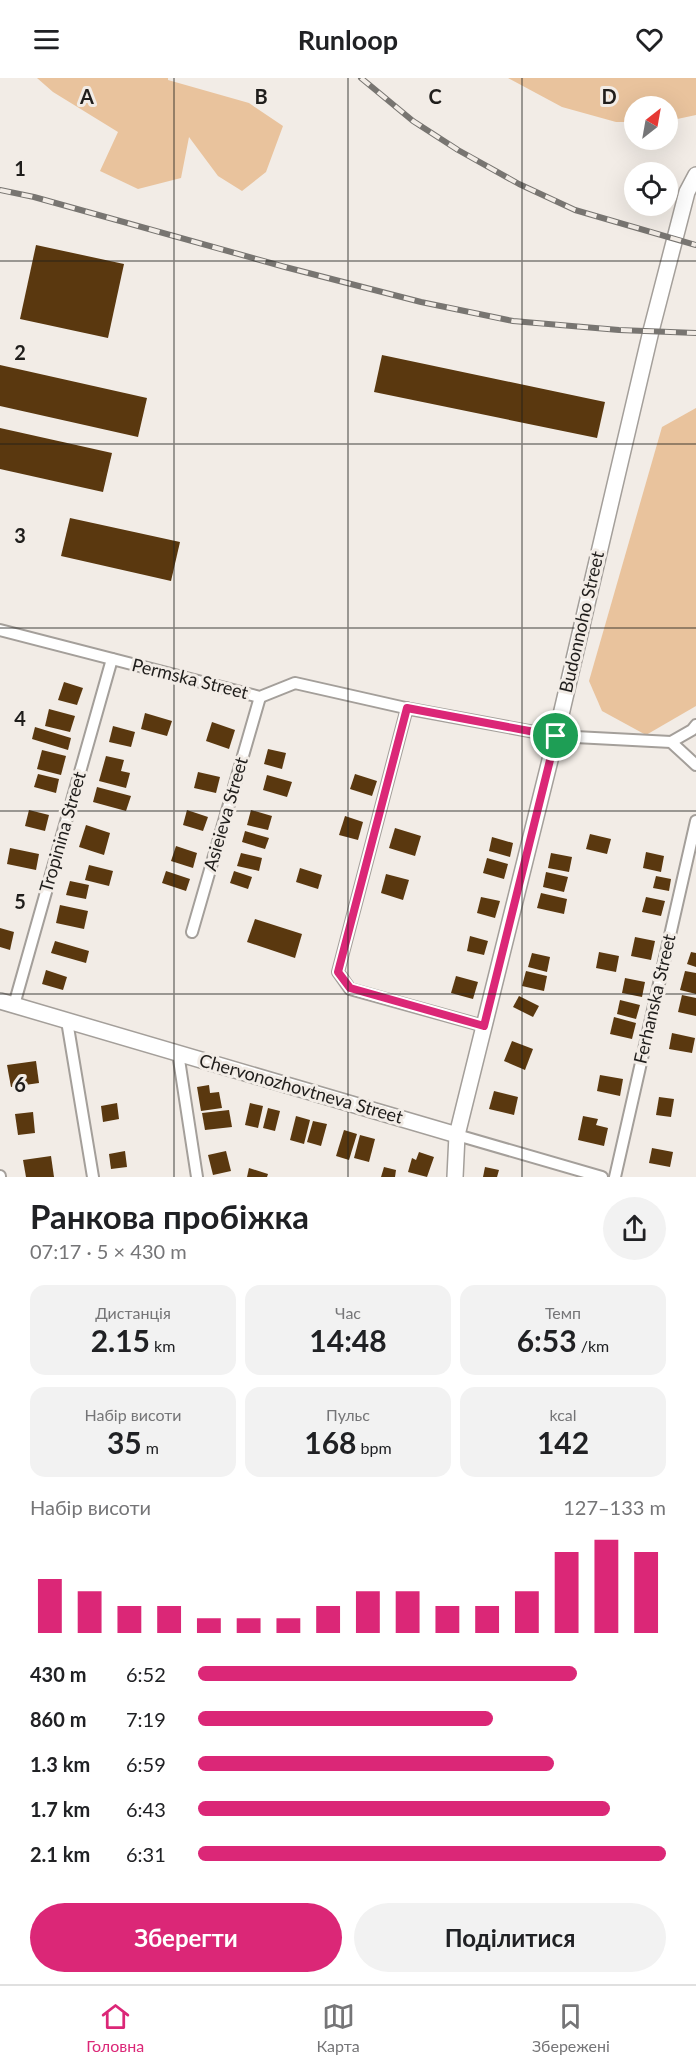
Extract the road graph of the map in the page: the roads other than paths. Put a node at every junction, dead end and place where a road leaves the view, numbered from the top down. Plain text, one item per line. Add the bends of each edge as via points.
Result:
1 (696, 175) edge
2 (0, 630) edge
3 (112, 659) junction
4 (260, 697) junction
5 (407, 708) junction
6 (696, 725) edge
7 (556, 736) junction
8 (671, 742) junction
9 (696, 765) edge
10 (696, 821) edge
11 (192, 932) dead end
12 (7, 1003) edge
13 (67, 1021) junction
14 (484, 1026) junction
15 (178, 1053) junction
16 (457, 1135) junction
17 (199, 1176) edge
18 (93, 1177) edge
19 (455, 1177) edge
20 (602, 1177) edge
21 (615, 1177) edge

1 - 7 main road, Budonnoho Street via 687,192 654,319
2 - 3 street, Permska Street
3 - 4 street, Permska Street
3 - 12 street, Tropinina Street
4 - 5 street, Permska Street via 295,683
4 - 11 street, Asieieva Street
5 - 7 street, Permska Street
5 - 14 street via 338,972 350,988
6 - 8 street
7 - 8 street
7 - 14 main road, Budonnoho Street
8 - 9 street
10 - 21 street, Ferhanska Street
12 - 13 main road, Chervonozhovtneva Street
13 - 15 main road, Chervonozhovtneva Street
13 - 18 street
14 - 16 main road, Budonnoho Street
15 - 16 main road, Chervonozhovtneva Street
15 - 17 street
16 - 19 main road, Budonnoho Street
16 - 20 street, Chervonozhovtneva Street

